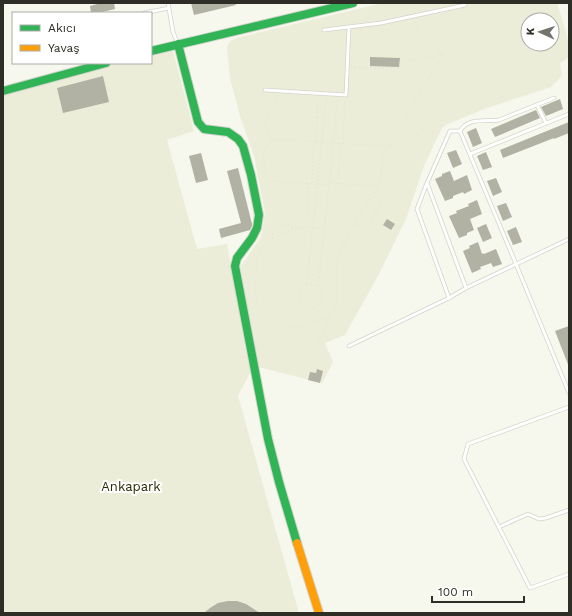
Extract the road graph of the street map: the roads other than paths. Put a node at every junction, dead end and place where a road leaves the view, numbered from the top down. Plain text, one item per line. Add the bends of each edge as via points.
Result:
1 (168, 3) edge
2 (353, 3) edge
3 (465, 3) edge
4 (169, 8) junction
5 (149, 12) edge
6 (349, 27) junction
7 (324, 30) dead end
8 (178, 44) junction
9 (152, 51) edge
10 (102, 64) edge
11 (265, 90) dead end
12 (3, 91) edge
13 (554, 98) dead end
14 (538, 105) junction
15 (569, 114) edge
16 (546, 123) junction
17 (460, 131) junction
18 (470, 154) junction
19 (427, 182) junction
20 (569, 239) edge
21 (516, 264) junction
22 (466, 288) junction
23 (449, 298) junction
24 (349, 346) dead end
25 (569, 393) edge
26 (569, 407) edge
27 (569, 510) edge
28 (499, 527) junction
29 (569, 574) edge
30 (319, 613) edge

1 - 4 lane
2 - 8 street
3 - 6 lane via 381,23
4 - 5 lane
4 - 8 lane
6 - 7 lane
6 - 11 lane via 346,95
8 - 9 street
8 - 30 street via 198,122 204,128 228,132 238,139 243,146 251,174 259,215 257,228 237,258 235,266 268,439
10 - 12 street
13 - 14 lane
14 - 16 lane
14 - 17 lane via 499,120 471,122 464,125
15 - 16 lane
16 - 18 lane
17 - 18 lane
17 - 19 lane via 450,131
18 - 21 lane
19 - 22 lane
19 - 23 lane via 417,209
20 - 21 lane
21 - 22 lane
21 - 25 lane
22 - 23 lane
23 - 24 lane
26 - 28 lane via 468,444 464,458
27 - 28 lane via 538,519 528,514
28 - 29 lane via 530,588

